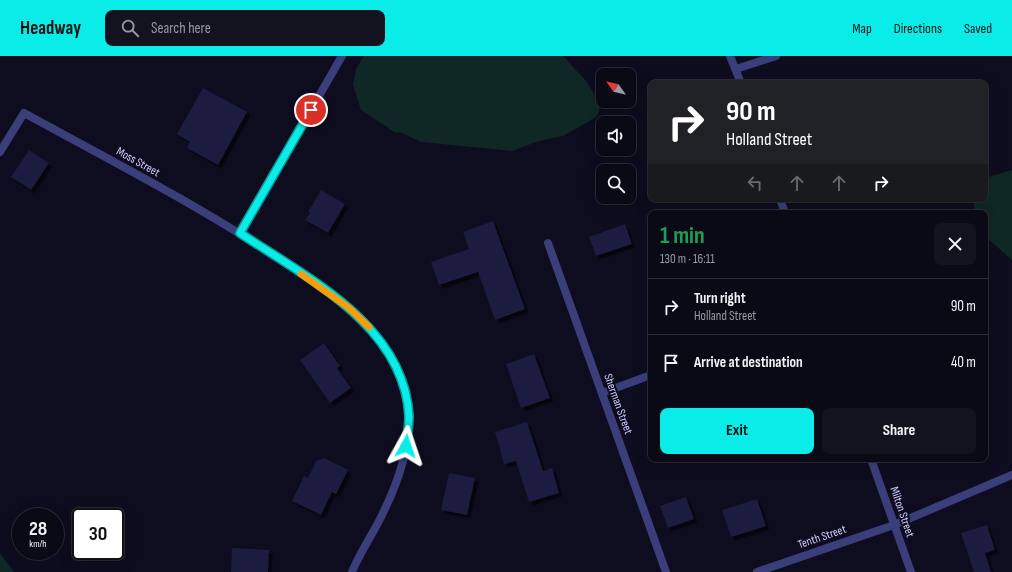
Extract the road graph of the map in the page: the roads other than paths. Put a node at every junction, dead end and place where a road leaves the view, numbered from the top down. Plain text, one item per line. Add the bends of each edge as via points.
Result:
1 (342, 56) edge
2 (730, 56) edge
3 (776, 56) edge
4 (736, 68) junction
5 (740, 80) edge
6 (0, 152) edge
7 (240, 233) junction
8 (548, 243) dead end
9 (648, 376) edge
10 (602, 393) junction
11 (872, 462) edge
12 (1012, 476) edge
13 (894, 525) junction
14 (352, 572) edge
15 (666, 572) edge
16 (757, 572) edge
17 (911, 572) edge

1 - 7 street
2 - 4 street
3 - 4 street
4 - 5 street
6 - 7 street, Moss Street via 24,113
7 - 14 street, Moss Street via 329,292 358,316 383,344 404,388 409,416 404,459 383,514
8 - 10 street, Sherman Street
9 - 10 street
10 - 15 street, Sherman Street
11 - 13 street, Milton Street
12 - 13 street, Tenth Street
13 - 16 street, Tenth Street
13 - 17 street, Milton Street

